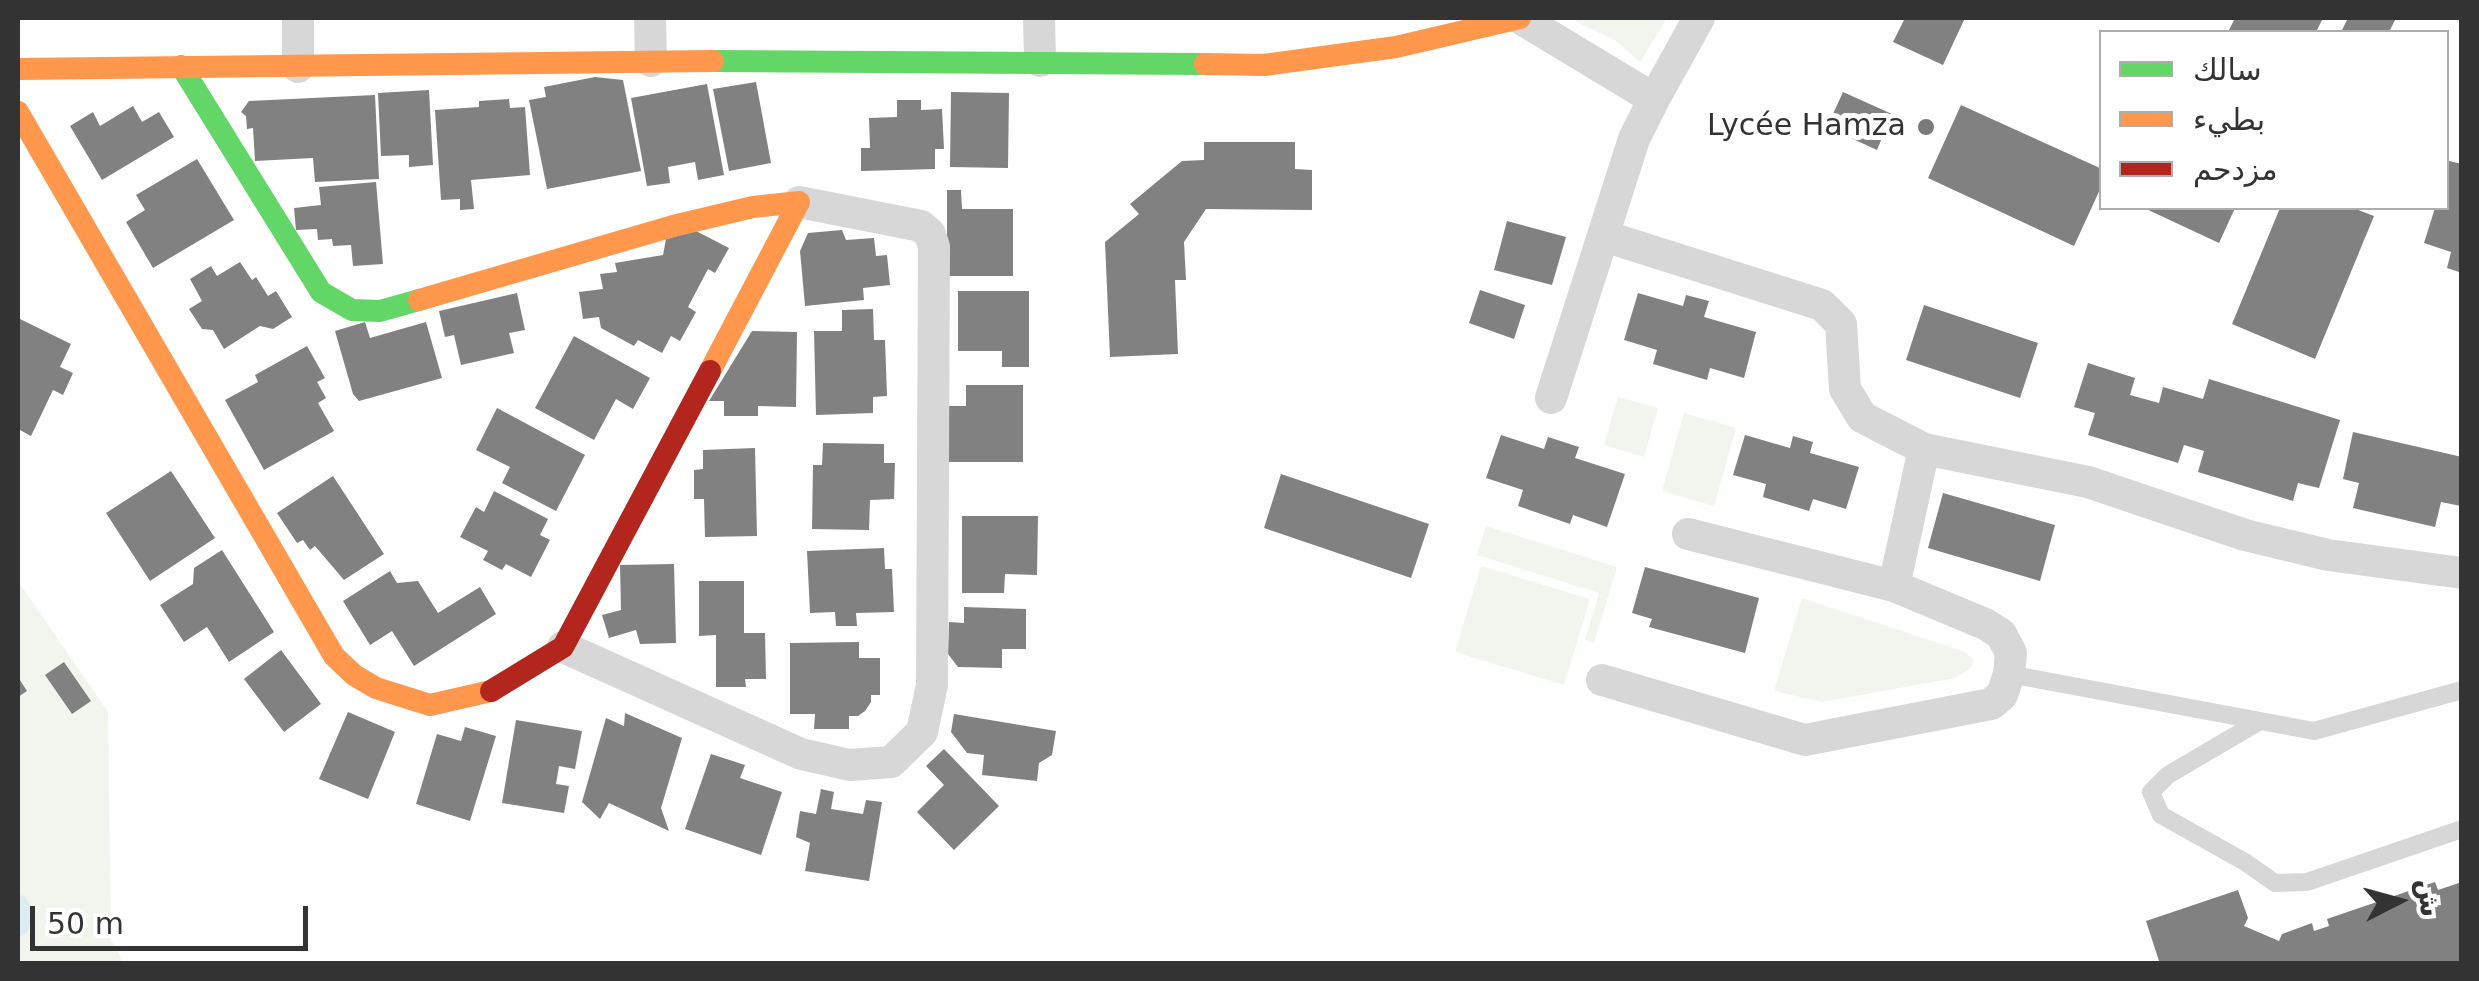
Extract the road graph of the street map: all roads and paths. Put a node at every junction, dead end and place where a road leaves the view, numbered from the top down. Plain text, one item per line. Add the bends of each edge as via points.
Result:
1 (298, 18) edge
2 (650, 18) edge
3 (1039, 18) edge
4 (1520, 18) edge
5 (1699, 18) edge
6 (651, 61) junction
7 (1040, 61) junction
8 (181, 66) junction
9 (298, 67) junction
10 (18, 68) edge
11 (1654, 99) junction
12 (18, 112) edge
13 (799, 202) junction
14 (1604, 236) junction
15 (1551, 398) dead end
16 (1924, 449) junction
17 (1688, 534) dead end
18 (2462, 573) edge
19 (1894, 586) junction
20 (563, 647) junction
21 (2009, 674) junction
22 (1602, 680) dead end
23 (2462, 690) edge
24 (2260, 721) junction
25 (2462, 829) edge

1 - 9 street
2 - 6 street
3 - 7 street
4 - 7 street via 1396,47 1264,65
4 - 11 street
5 - 11 street
6 - 7 street
6 - 9 street
8 - 9 street
8 - 10 street
8 - 13 street via 321,292 352,310 380,312 673,226
11 - 14 street via 1634,139
12 - 20 street via 334,656 354,675 430,704 489,692
13 - 20 street
13 - 20 street via 921,226 934,247 932,684 922,732 891,762 850,765 801,754
14 - 15 street
14 - 16 street via 1822,304 1841,324 1845,389 1862,417
16 - 18 street via 2088,482 2245,535 2328,555
16 - 19 street
17 - 19 street
19 - 21 street via 2001,634 2011,653
21 - 22 street via 1991,704 1805,740
21 - 24 lane
23 - 24 lane via 2314,730
24 - 25 lane via 2159,784 2151,792 2161,815 2274,883 2306,882

